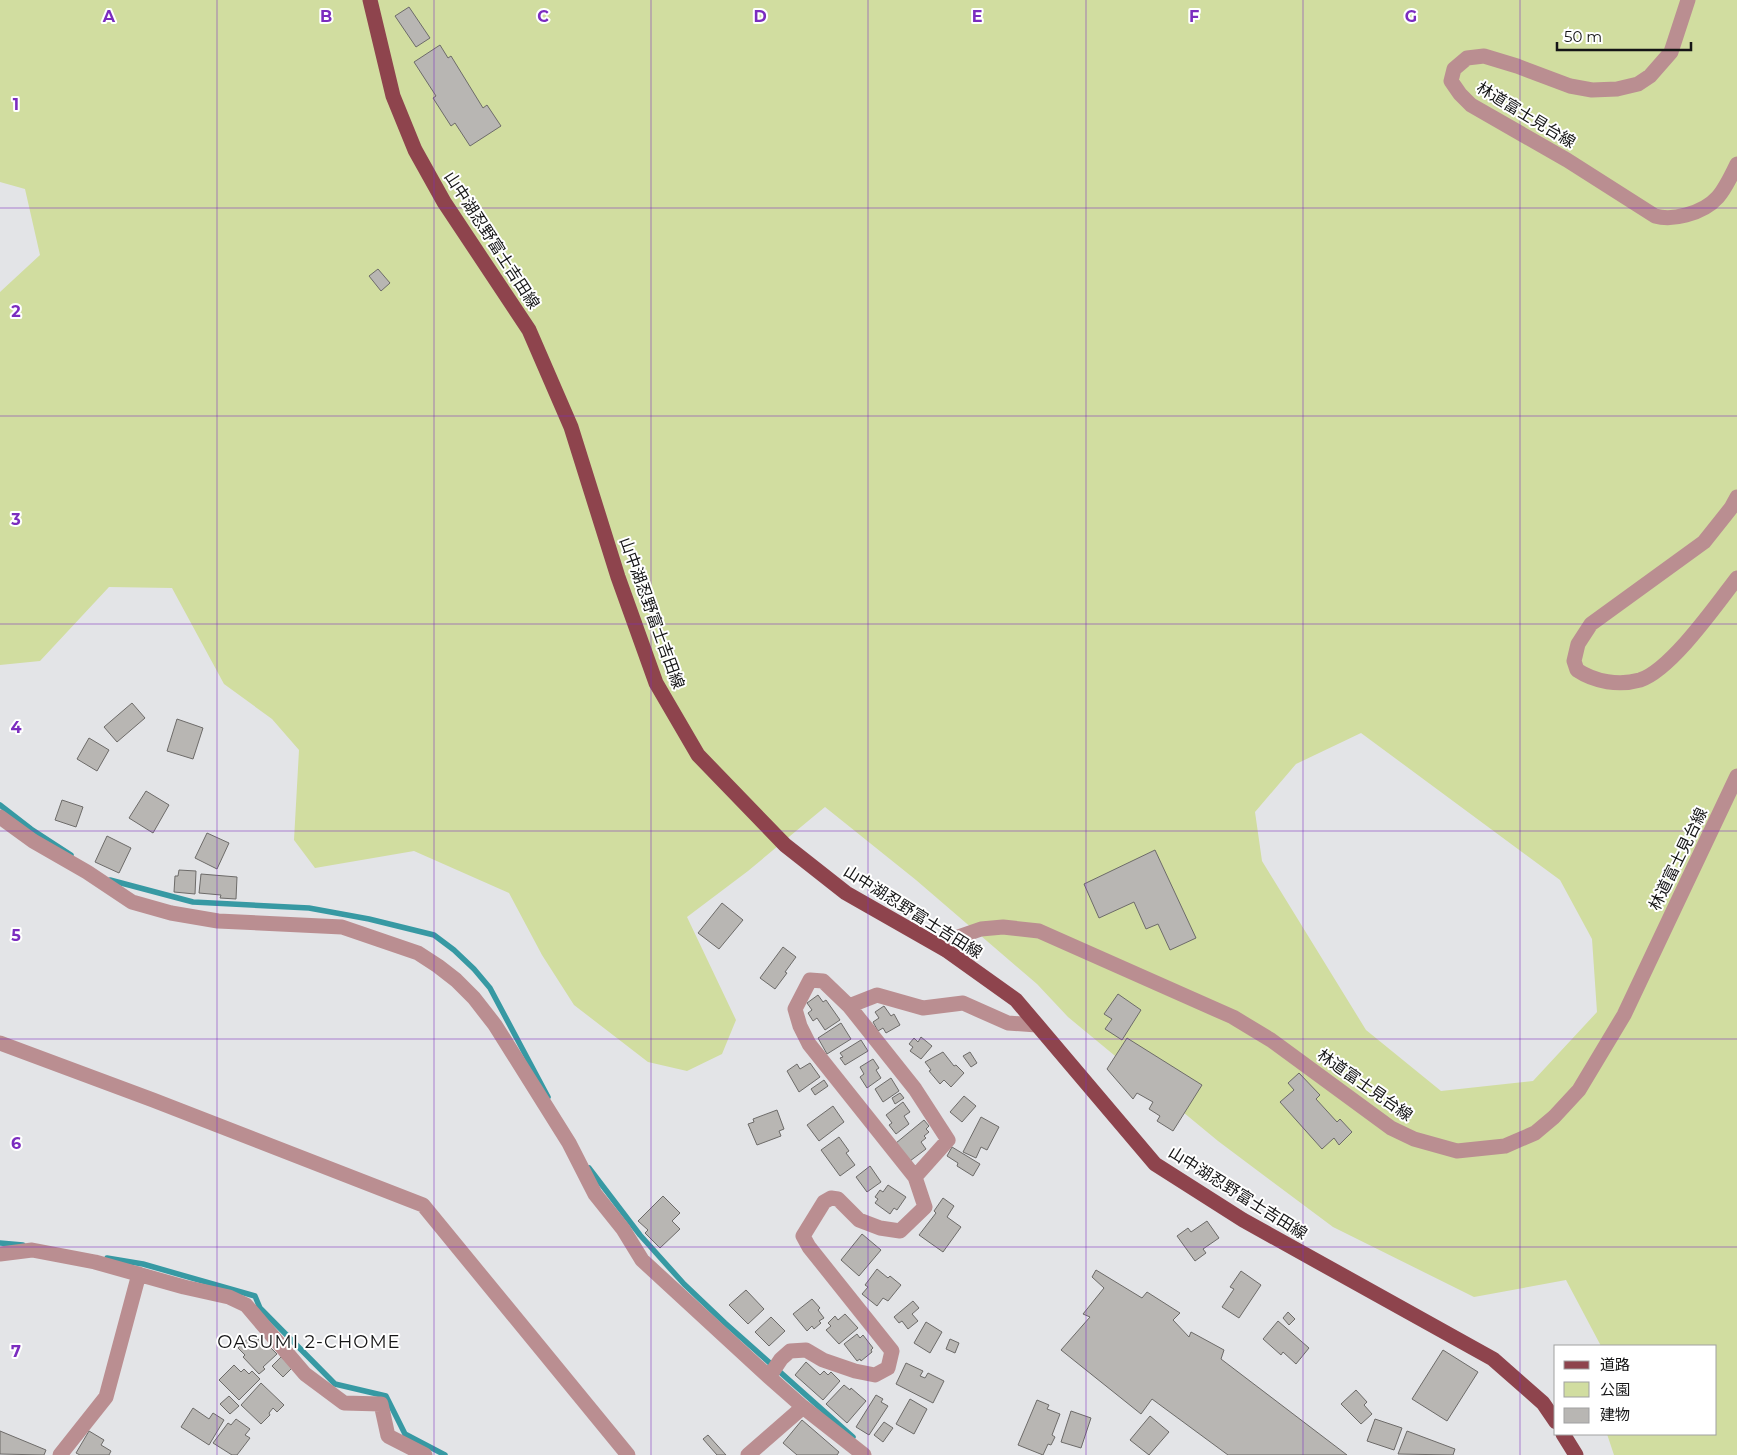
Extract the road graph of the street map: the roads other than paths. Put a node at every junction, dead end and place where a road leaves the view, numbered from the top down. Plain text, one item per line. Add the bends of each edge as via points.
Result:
1 (370, 0) edge
2 (1688, 0) edge
3 (1737, 164) edge
4 (1737, 497) edge
5 (1737, 578) edge
6 (1737, 776) edge
7 (0, 817) edge
8 (946, 950) junction
9 (849, 1006) junction
10 (1037, 1025) junction
11 (0, 1043) edge
12 (915, 1177) junction
13 (0, 1254) edge
14 (139, 1274) junction
15 (769, 1377) junction
16 (803, 1407) junction
17 (1554, 1419) edge
18 (1564, 1435) edge
19 (60, 1455) edge
20 (425, 1455) edge
21 (628, 1455) edge
22 (748, 1455) edge
23 (864, 1455) edge
24 (1576, 1455) edge

1 - 8 main road, 山中湖忍野富士吉田線 via 393,96 414,150 444,202 529,330 571,427 618,577 656,683 698,755 785,845 838,887
2 - 3 street, 林道富士見台線 via 1671,52 1650,76 1638,84 1592,90 1570,86 1484,56 1467,58 1454,69 1451,81 1471,105 1655,216 1676,217 1711,205 1727,185
4 - 5 street via 1704,542 1590,624 1578,644 1574,661 1577,670 1598,681 1642,679 1664,666
6 - 8 street, 林道富士見台線 via 1624,1015 1579,1090 1535,1133 1505,1146 1457,1151 1414,1139 1391,1128 1271,1040 1233,1017 1039,932 1003,927 981,929 958,937
7 - 15 street via 32,842 87,872 132,902 170,913 218,921 342,927 418,953 438,966 468,992 496,1025 569,1144 595,1194 623,1229 642,1260
8 - 10 main road, 山中湖忍野富士吉田線 via 1016,1000
9 - 10 street via 877,995 923,1008 963,1003 1008,1023
9 - 12 street via 915,1089 948,1140
9 - 12 street via 823,981 810,980 795,1009 809,1044
10 - 17 main road, 山中湖忍野富士吉田線 via 1155,1164 1243,1220 1493,1359 1543,1403
11 - 21 street via 423,1204
12 - 15 street via 925,1208 900,1232 859,1220 838,1199 831,1198 824,1202 803,1236 808,1247 892,1351 888,1368 876,1375 823,1360 806,1350 790,1351
13 - 14 street via 32,1250
14 - 19 street via 106,1397
14 - 20 street via 229,1297 246,1305 305,1374 344,1402 381,1404 388,1436
15 - 16 street
16 - 22 street
16 - 23 street
18 - 24 main road

